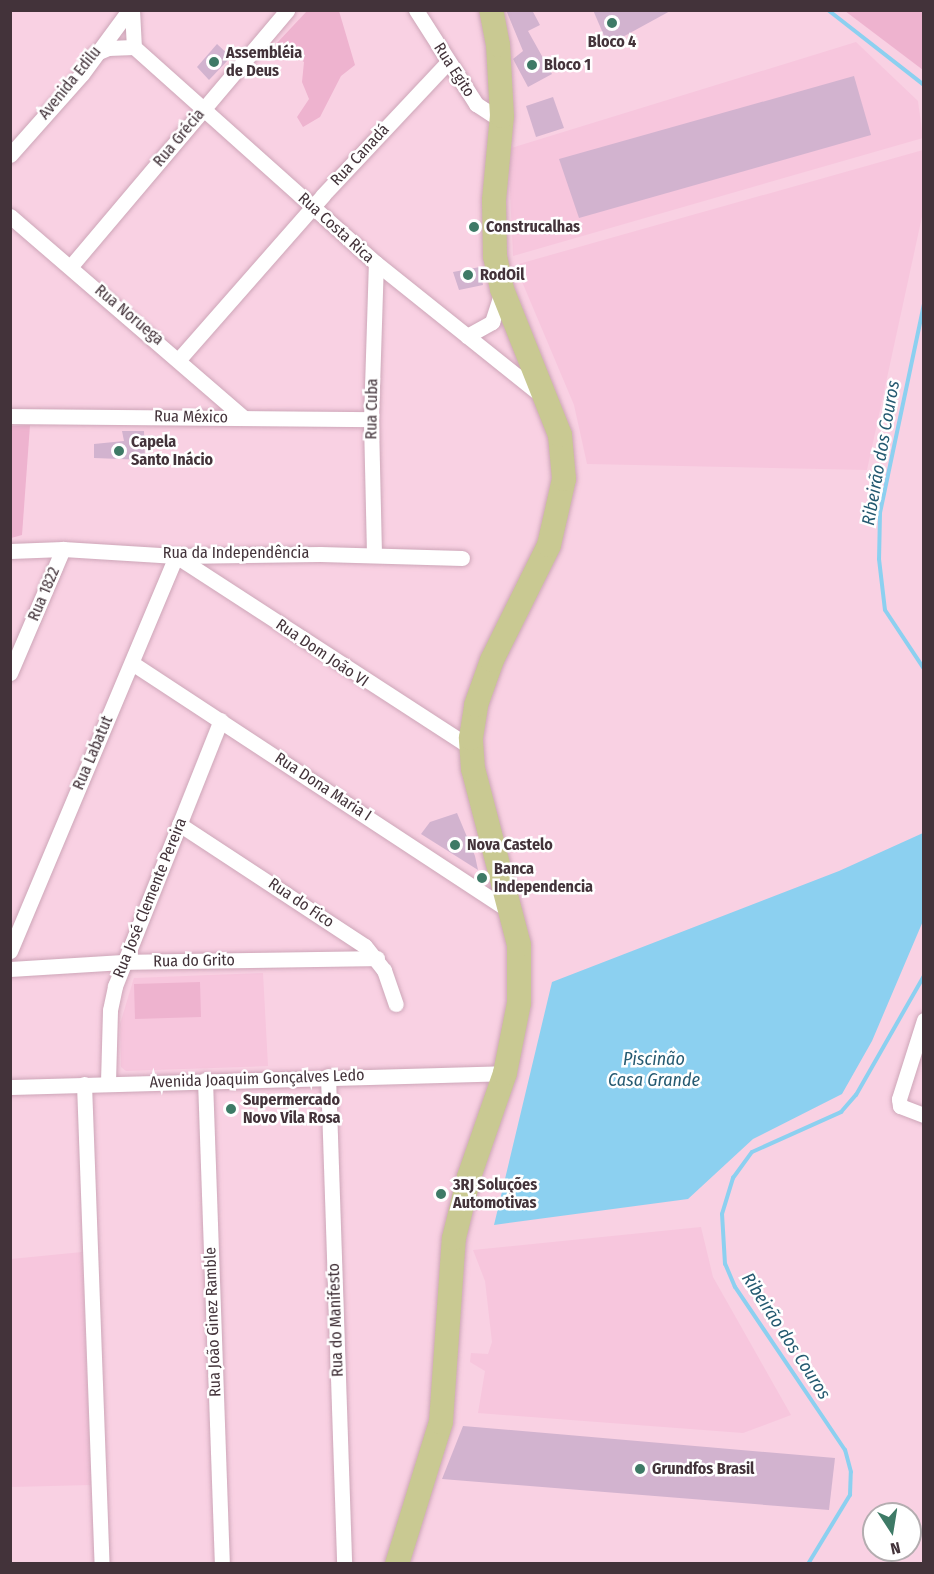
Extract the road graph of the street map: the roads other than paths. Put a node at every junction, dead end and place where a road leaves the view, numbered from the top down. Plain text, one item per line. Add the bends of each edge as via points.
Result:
1 (131, 10) edge
2 (287, 10) edge
3 (416, 10) edge
4 (491, 10) edge
5 (134, 47) junction
6 (94, 54) junction
7 (448, 62) junction
8 (203, 110) junction
9 (501, 120) junction
10 (10, 155) edge
11 (312, 207) junction
12 (10, 216) edge
13 (376, 263) junction
14 (71, 266) junction
15 (502, 289) junction
16 (467, 336) junction
17 (180, 358) junction
18 (546, 399) junction
19 (10, 416) edge
20 (243, 418) junction
21 (371, 419) junction
22 (63, 549) junction
23 (10, 551) edge
24 (374, 554) junction
25 (176, 556) junction
26 (462, 558) dead end
27 (132, 663) junction
28 (10, 673) edge
29 (221, 720) junction
30 (470, 747) junction
31 (179, 824) junction
32 (512, 914) junction
33 (10, 951) edge
34 (377, 958) junction
35 (123, 962) junction
36 (10, 969) edge
37 (396, 1004) dead end
38 (924, 1020) edge
39 (505, 1073) junction
40 (328, 1076) junction
41 (205, 1080) junction
42 (108, 1082) junction
43 (84, 1084) junction
44 (10, 1087) edge
45 (924, 1115) edge
46 (102, 1563) edge
47 (222, 1563) edge
48 (344, 1563) edge
49 (397, 1563) edge

1 - 5 street
1 - 6 street, Avenida Edilu
2 - 8 street, Rua Grécia
3 - 7 street, Rua Egito
4 - 9 main road via 498,45
5 - 6 street via 108,48
5 - 8 street, Rua Costa Rica
6 - 10 street, Avenida Edilu via 82,74
7 - 9 street, Rua Egito via 476,104
7 - 11 street, Rua Canadá
8 - 11 street, Rua Costa Rica
8 - 14 street, Rua Grécia
9 - 15 main road via 493,234
11 - 13 street, Rua Costa Rica
11 - 17 street, Rua Canadá
12 - 14 street, Rua Noruega
13 - 16 street, Rua Costa Rica
13 - 21 street, Rua Cuba
14 - 17 street, Rua Noruega
15 - 16 street via 492,322
15 - 18 main road
16 - 18 street, Rua Costa Rica
17 - 20 street, Rua Noruega
18 - 30 main road via 560,435 565,462 559,514 549,545 484,679
19 - 20 street, Rua México
20 - 21 street, Rua México
21 - 24 street, Rua Cuba
22 - 23 street, Rua da Independência
22 - 25 street, Rua da Independência
22 - 28 street, Rua 1822
24 - 25 street, Rua da Independência
24 - 26 street, Rua da Independência
25 - 27 street, Rua Labatut
25 - 30 street, Rua Dom João VI
27 - 29 street, Rua Dona Maria I
27 - 33 street, Rua Labatut
29 - 31 street, Rua José Clemente Pereira
29 - 32 street, Rua Dona Maria I
30 - 32 main road
31 - 34 street, Rua do Fico via 274,884
31 - 35 street, Rua José Clemente Pereira
32 - 39 main road via 520,973 516,1023
34 - 35 street, Rua do Grito
34 - 37 street
35 - 36 street, Rua do Grito
35 - 42 street, Rua José Clemente Pereira via 110,1010
38 - 45 street via 900,1106
39 - 40 street, Avenida Joaquim Gonçalves Ledo
39 - 49 main road via 459,1215 450,1281 441,1422
40 - 41 street, Avenida Joaquim Gonçalves Ledo
40 - 48 street, Rua do Manifesto
41 - 42 street, Avenida Joaquim Gonçalves Ledo
41 - 47 street, Rua João Ginez Ramble
42 - 43 street, Avenida Joaquim Gonçalves Ledo
43 - 44 street, Avenida Joaquim Gonçalves Ledo
43 - 46 street

